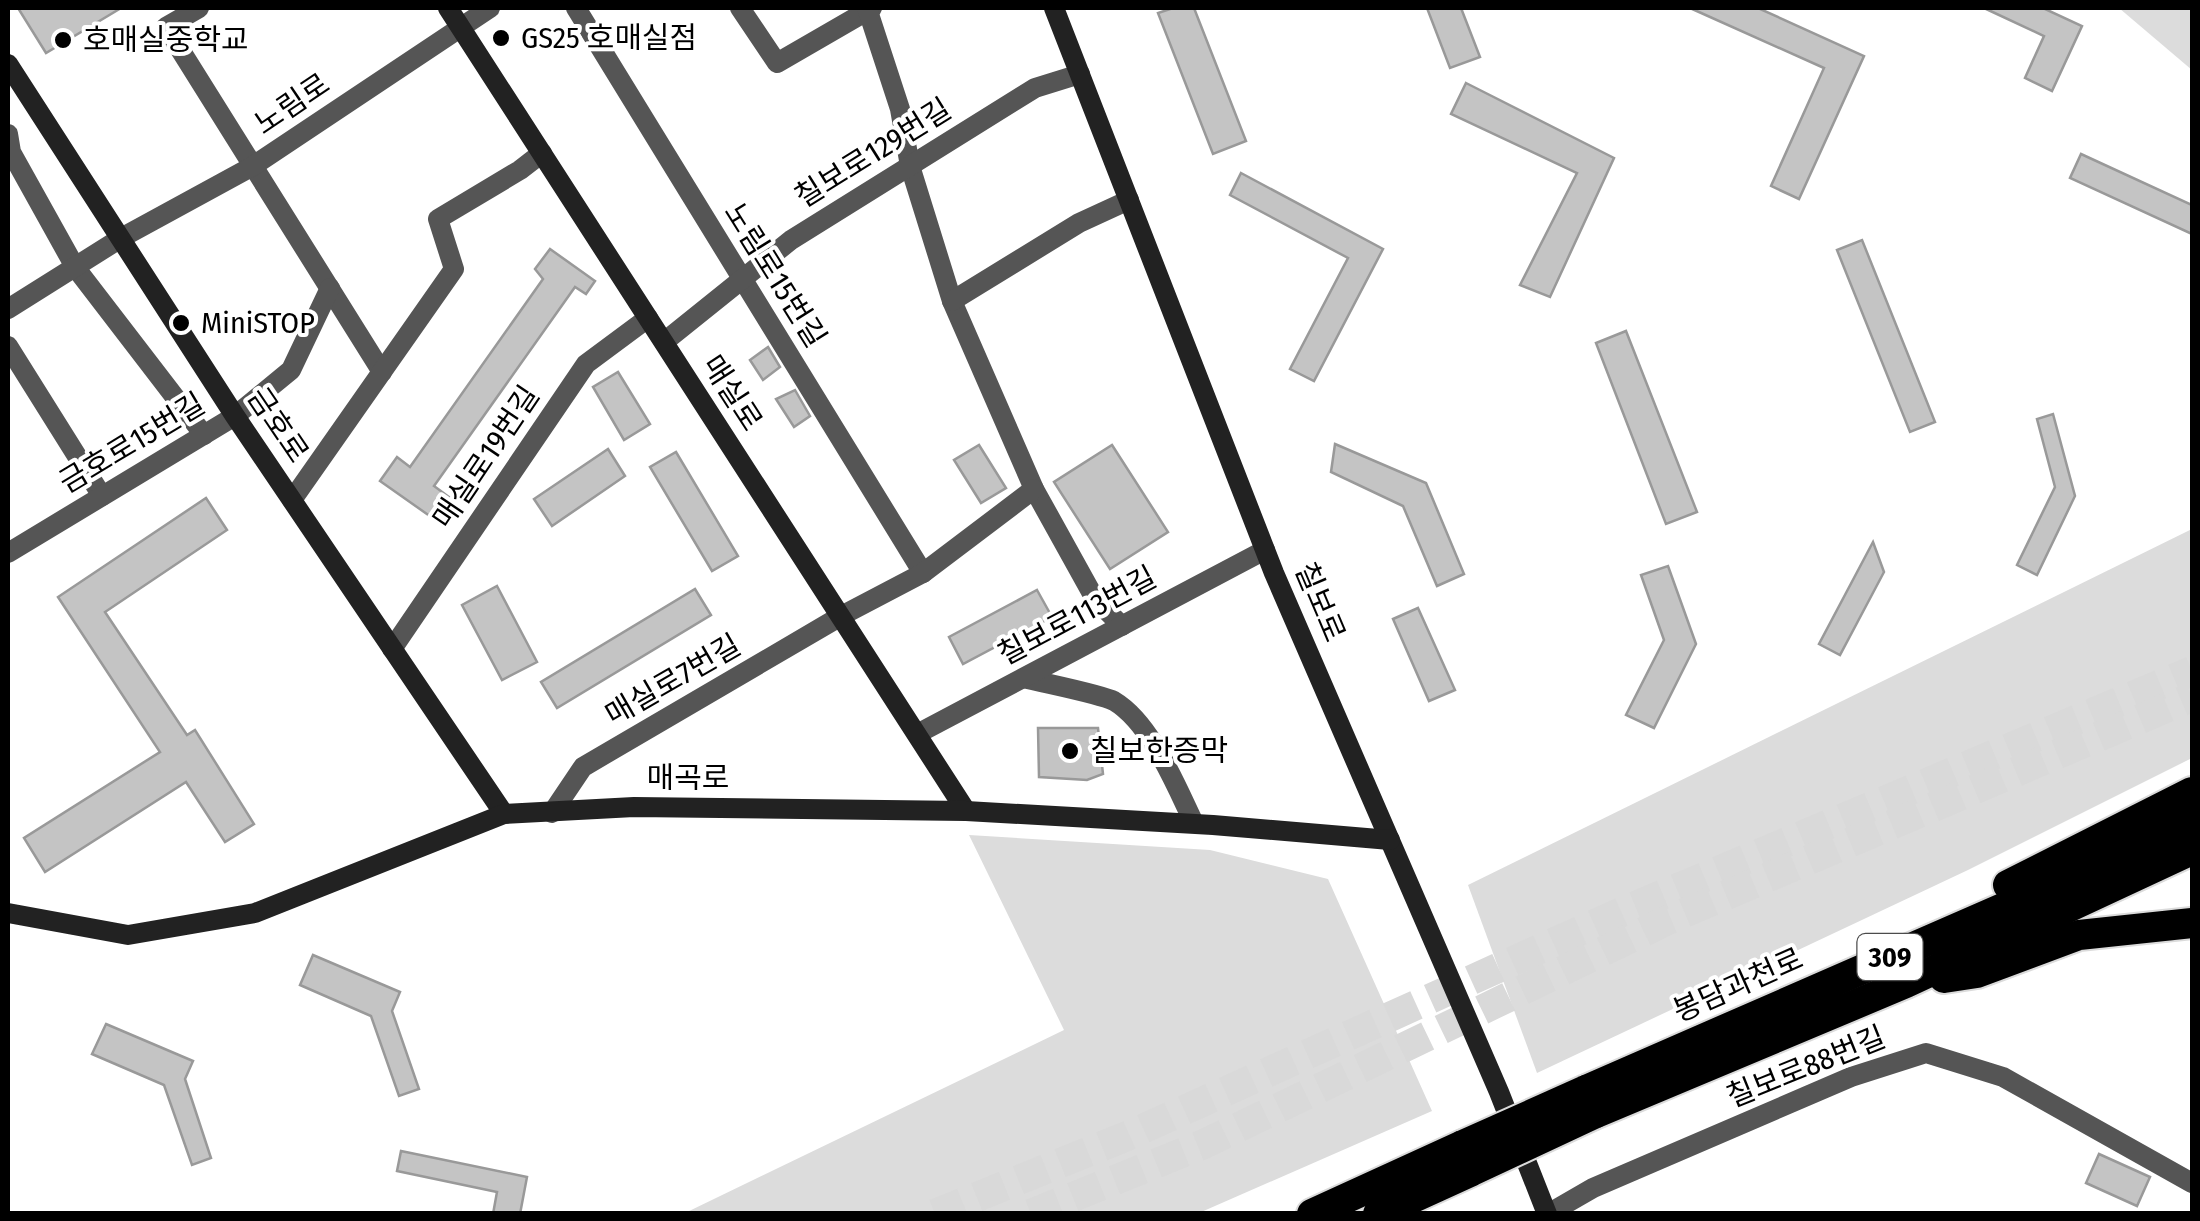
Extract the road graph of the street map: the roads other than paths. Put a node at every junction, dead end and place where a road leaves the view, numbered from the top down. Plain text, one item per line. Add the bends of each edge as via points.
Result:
1 (198, 8) edge
2 (490, 8) edge
3 (576, 8) edge
4 (740, 8) edge
5 (869, 8) edge
6 (1054, 8) edge
7 (454, 17) edge
8 (8, 64) edge
9 (1080, 74) junction
10 (8, 134) edge
11 (542, 153) junction
12 (253, 166) junction
13 (910, 166) junction
14 (1129, 200) junction
15 (120, 238) junction
16 (75, 267) junction
17 (742, 279) junction
18 (330, 288) junction
19 (952, 300) junction
20 (8, 310) edge
21 (648, 318) junction
22 (664, 342) junction
23 (8, 346) edge
24 (382, 372) junction
25 (236, 416) junction
26 (204, 434) junction
27 (1034, 489) junction
28 (102, 496) junction
29 (292, 500) junction
30 (1266, 550) junction
31 (8, 553) edge
32 (922, 573) junction
33 (840, 616) junction
34 (1122, 626) junction
35 (392, 649) junction
36 (1024, 678) junction
37 (917, 734) junction
38 (2192, 792) edge
39 (966, 811) junction
40 (552, 813) junction
41 (504, 814) junction
42 (2192, 822) edge
43 (1194, 824) junction
44 (1390, 840) junction
45 (2192, 850) edge
46 (8, 913) edge
47 (2192, 923) edge
48 (1901, 969) junction
49 (1468, 1158) junction
50 (2192, 1183) edge
51 (1312, 1214) edge
52 (1378, 1214) edge
53 (1547, 1214) edge

1 - 12 street via 166,27
2 - 7 street, 노림로
3 - 17 street, 노림로15번길
4 - 5 street via 777,62
5 - 13 street
6 - 9 street, 칠보로
7 - 11 street, 매실로
7 - 12 street, 노림로
8 - 15 street, 금호로
9 - 13 street, 칠보로129번길 via 1035,88
9 - 14 street, 칠보로
10 - 16 street via 11,152
11 - 21 street, 매실로
11 - 24 street via 438,218 454,269
12 - 15 street, 노림로
12 - 18 street
13 - 17 street, 칠보로129번길 via 791,240
13 - 19 street
14 - 19 street
14 - 30 street, 칠보로
15 - 16 street, 노림로
15 - 25 street, 금호로
16 - 20 street, 노림로
16 - 26 street
17 - 22 street, 칠보로129번길
17 - 32 street, 노림로15번길
18 - 24 street
18 - 25 street, 금호로15번길 via 290,370
19 - 27 street
21 - 22 street, 매실로
21 - 35 street, 매실로19번길 via 586,364
22 - 33 street, 매실로
23 - 28 street
24 - 29 street
25 - 26 street, 금호로15번길
25 - 29 street, 금호로
26 - 28 street, 금호로15번길
27 - 32 street, 매실로7번길
27 - 34 street via 1095,600
28 - 31 street, 금호로15번길
29 - 35 street, 금호로
30 - 34 street, 칠보로113번길
30 - 44 street, 칠보로
32 - 33 street, 매실로7번길
33 - 37 street, 매실로
33 - 40 street, 매실로7번길 via 583,767
34 - 36 street, 칠보로113번길
35 - 41 street, 금호로
36 - 37 street, 칠보로113번길
36 - 43 street via 1113,700 1166,766
37 - 39 street, 매실로
38 - 48 highway via 1974,902
39 - 40 street, 매곡로
39 - 43 street, 매곡로
40 - 41 street, 매곡로
41 - 46 street, 매곡로 via 255,914 128,935
42 - 48 highway, 봉담과천로 / 309
43 - 44 street, 매곡로
44 - 53 street, 칠보로
45 - 48 highway, 봉담과천로 / 309
47 - 48 highway via 2080,936 1977,973
48 - 49 highway, 봉담과천로 / 309, bridge
49 - 51 highway, 봉담과천로 / 309
49 - 52 highway, 봉담과천로 / 309
50 - 53 street, 칠보로88번길 via 2003,1076 1926,1053 1851,1078

